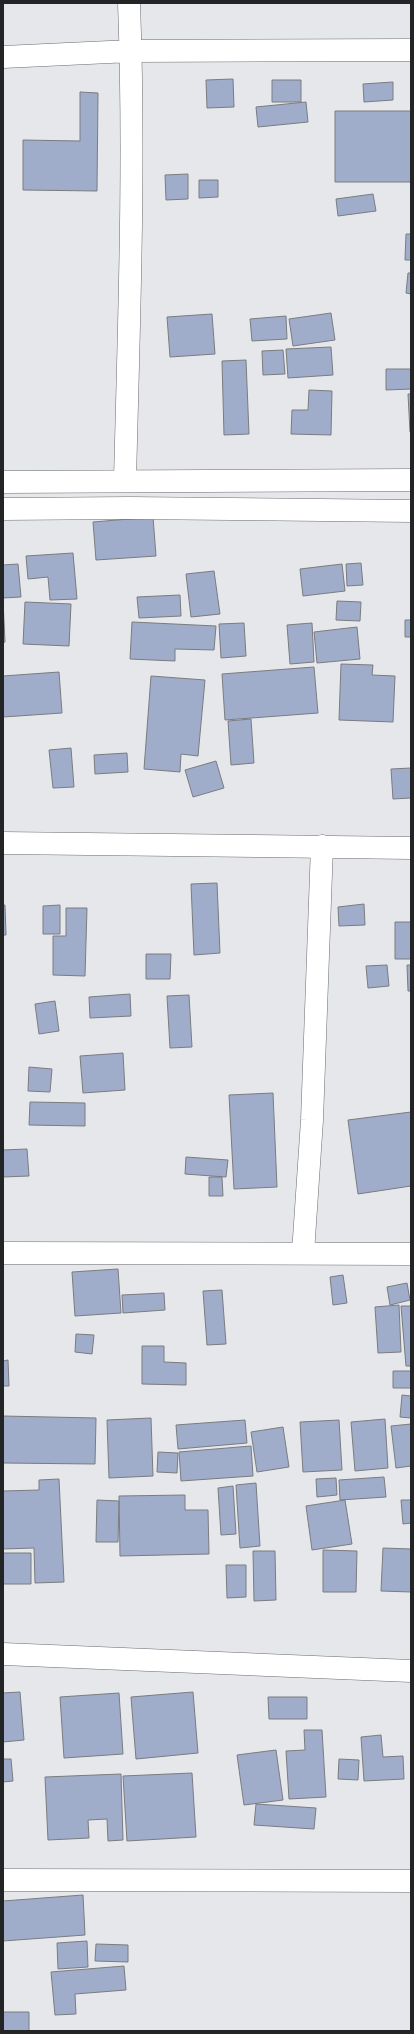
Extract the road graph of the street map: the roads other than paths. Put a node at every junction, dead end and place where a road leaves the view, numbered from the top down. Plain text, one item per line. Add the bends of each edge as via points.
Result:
1 (129, 3) edge
2 (411, 50) edge
3 (131, 51) junction
4 (3, 57) edge
5 (126, 480) junction
6 (411, 480) edge
7 (3, 482) edge
8 (3, 509) edge
9 (411, 511) edge
10 (3, 843) edge
11 (322, 846) junction
12 (411, 848) edge
13 (3, 1253) edge
14 (303, 1253) junction
15 (411, 1254) edge
16 (3, 1654) edge
17 (411, 1671) edge
18 (3, 1880) edge
19 (411, 1882) edge

1 - 3 street
2 - 3 street
3 - 4 street
3 - 5 street
5 - 6 street
5 - 7 street
8 - 9 street
10 - 11 street
11 - 12 street
11 - 14 street via 312,1120
13 - 14 street
14 - 15 street
16 - 17 street
18 - 19 street

